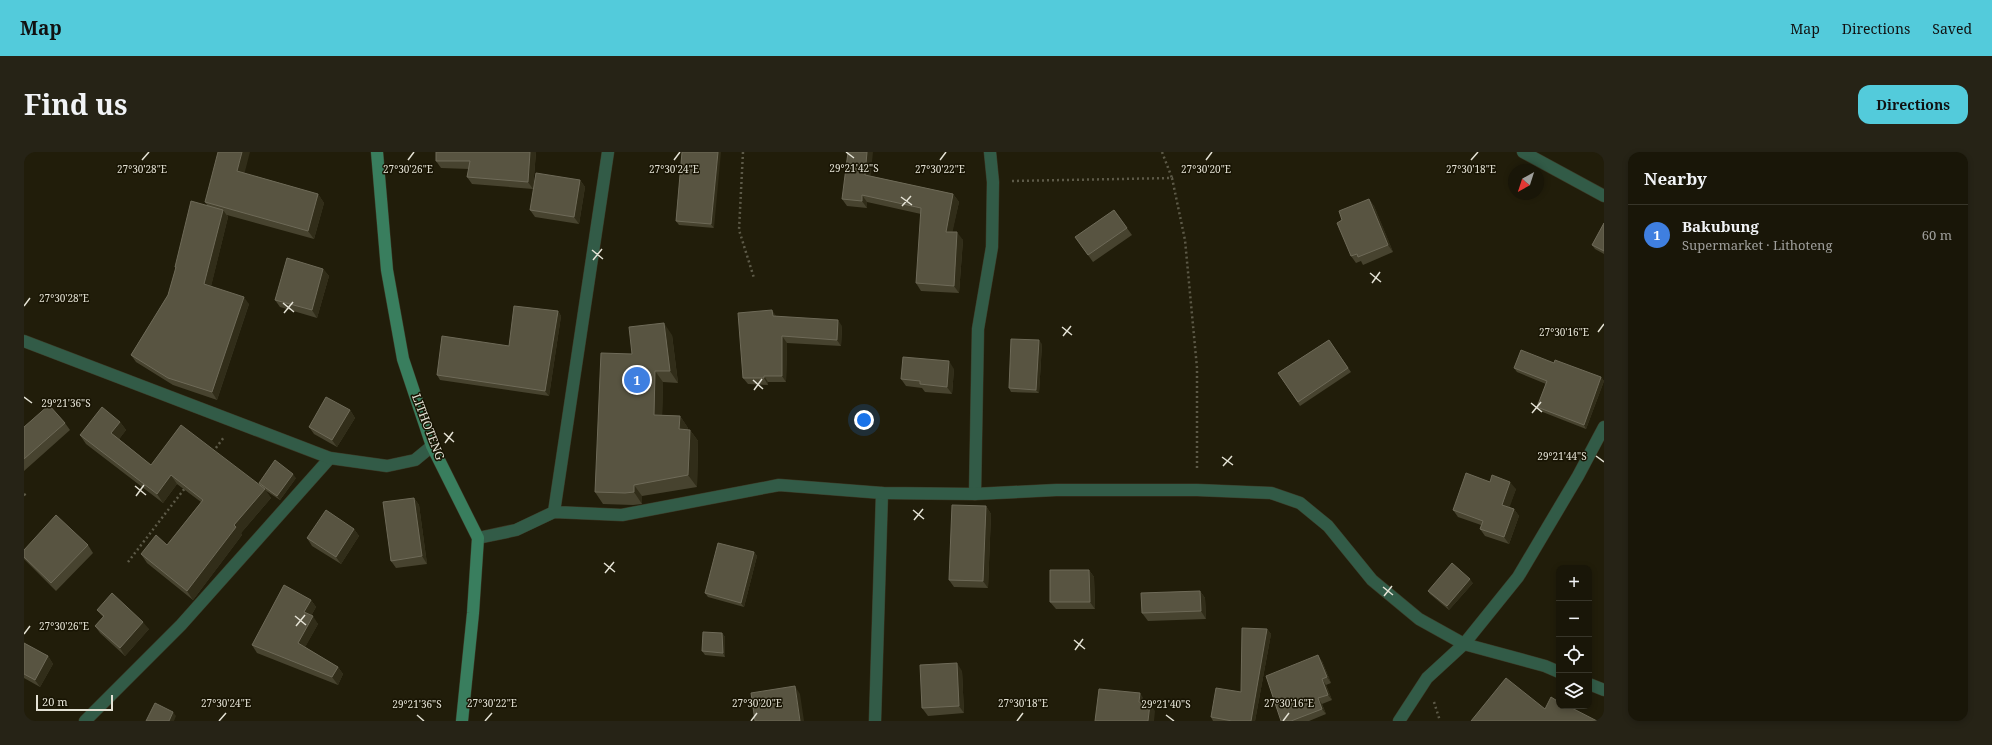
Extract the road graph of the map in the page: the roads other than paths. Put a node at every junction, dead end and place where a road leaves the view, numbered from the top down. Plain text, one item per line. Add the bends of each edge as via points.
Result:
1 (377, 152) edge
2 (608, 152) edge
3 (990, 152) edge
4 (1524, 152) edge
5 (1604, 196) edge
6 (24, 341) edge
7 (1604, 427) edge
8 (432, 446) junction
9 (330, 458) junction
10 (882, 493) junction
11 (975, 494) junction
12 (554, 512) junction
13 (478, 538) junction
14 (1464, 644) junction
15 (1556, 671) edge
16 (1592, 685) edge
17 (1604, 690) edge
18 (85, 721) edge
19 (462, 721) edge
20 (875, 721) edge
21 (1399, 721) edge

1 - 8 main road, LITHOTENG via 388,278 404,359
2 - 12 street
3 - 11 street via 993,182 992,247 978,329
4 - 5 street
6 - 9 street
7 - 14 street via 1518,576
8 - 9 street via 415,460 387,466
8 - 13 main road, LITHOTENG
9 - 18 street via 181,625
10 - 11 street
10 - 12 street via 779,484 622,515
10 - 20 street
11 - 14 street via 1056,490 1270,493 1300,503 1328,526 1372,580 1419,619
12 - 13 street via 516,530
13 - 19 main road, LITHOTENG via 474,613
14 - 15 street
14 - 21 street via 1427,678
16 - 17 street

